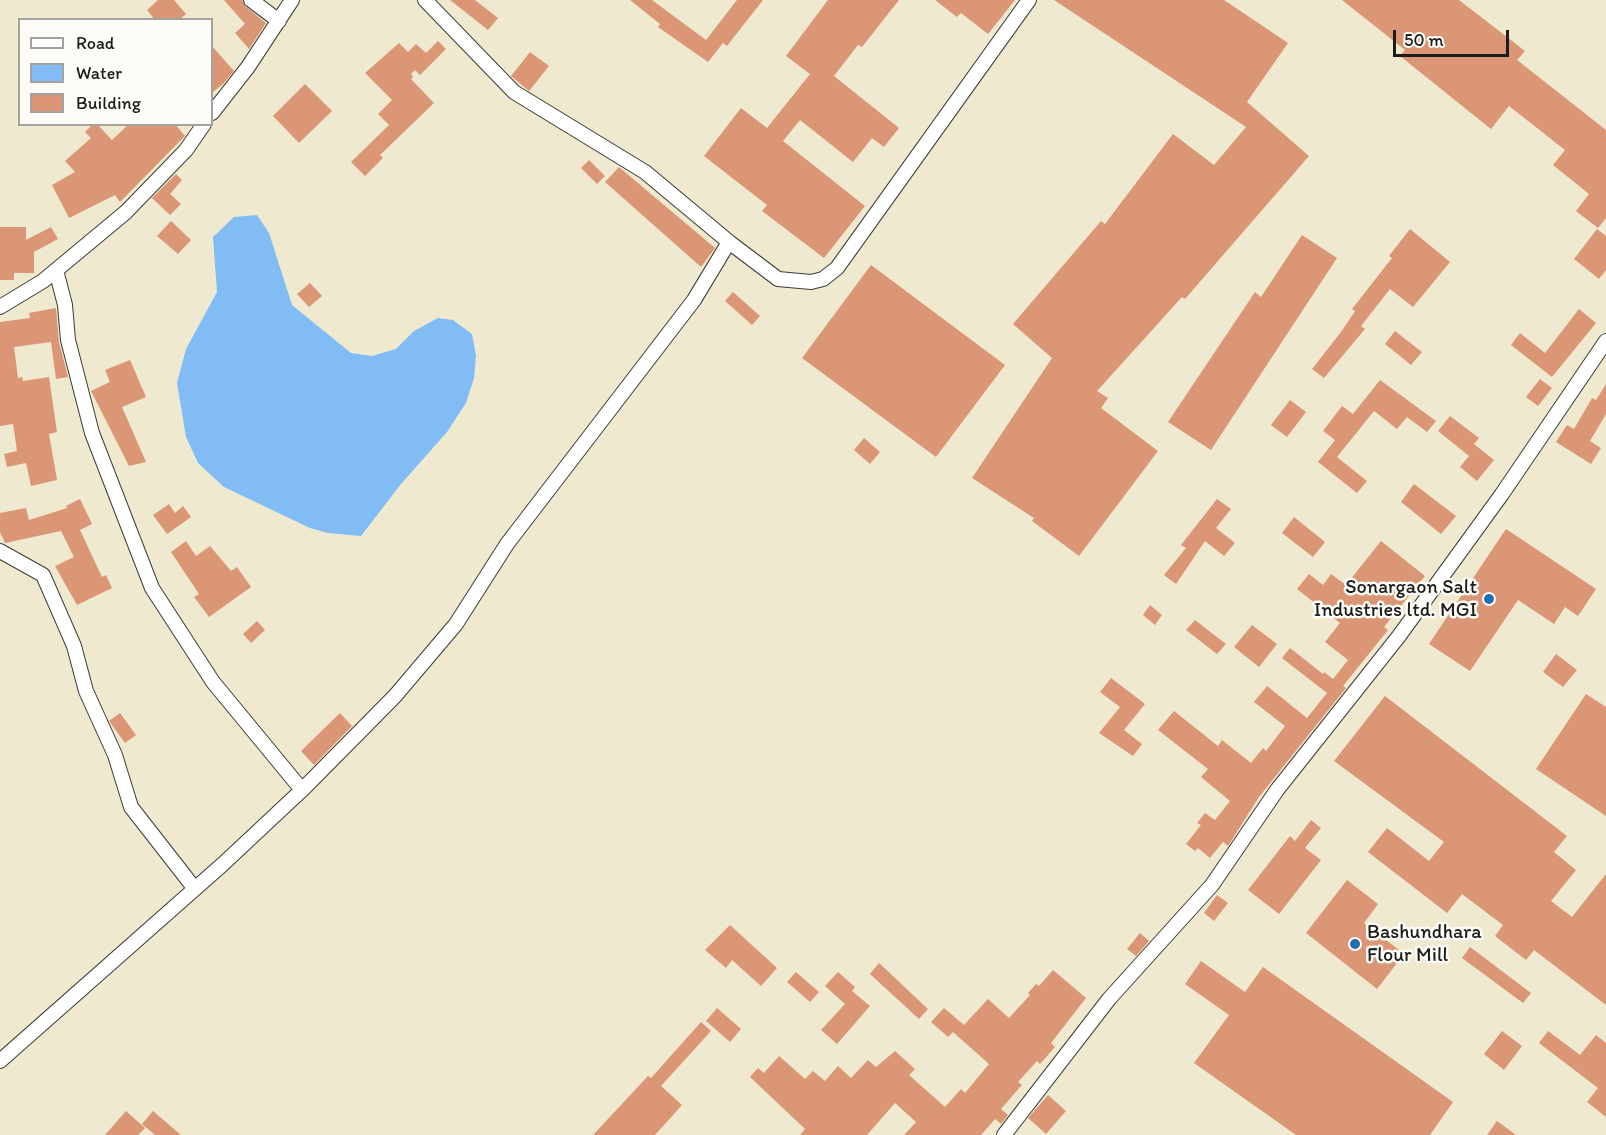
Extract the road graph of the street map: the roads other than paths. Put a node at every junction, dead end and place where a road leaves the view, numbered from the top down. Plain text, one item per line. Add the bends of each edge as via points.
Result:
1 (251, 0) edge
2 (292, 0) edge
3 (425, 0) edge
4 (1029, 0) edge
5 (279, 21) junction
6 (213, 112) edge
7 (203, 126) edge
8 (729, 242) junction
9 (56, 270) junction
10 (0, 307) edge
11 (1606, 341) edge
12 (0, 551) edge
13 (302, 790) junction
14 (195, 889) junction
15 (0, 1061) edge
16 (1004, 1135) edge

1 - 5 street
2 - 5 street
3 - 8 street via 514,92 645,172
4 - 8 street via 837,268 823,279 811,282 778,279
5 - 6 street
7 - 9 street via 186,150 126,212
8 - 13 street via 694,300 507,544 456,624 394,696
9 - 10 street
9 - 13 street via 68,340 92,433 152,588 213,682
11 - 16 street via 1502,494 1399,636 1277,790 1212,885 1109,999
12 - 14 street via 43,575 74,646 86,691 115,754 131,807
13 - 14 street
14 - 15 street

